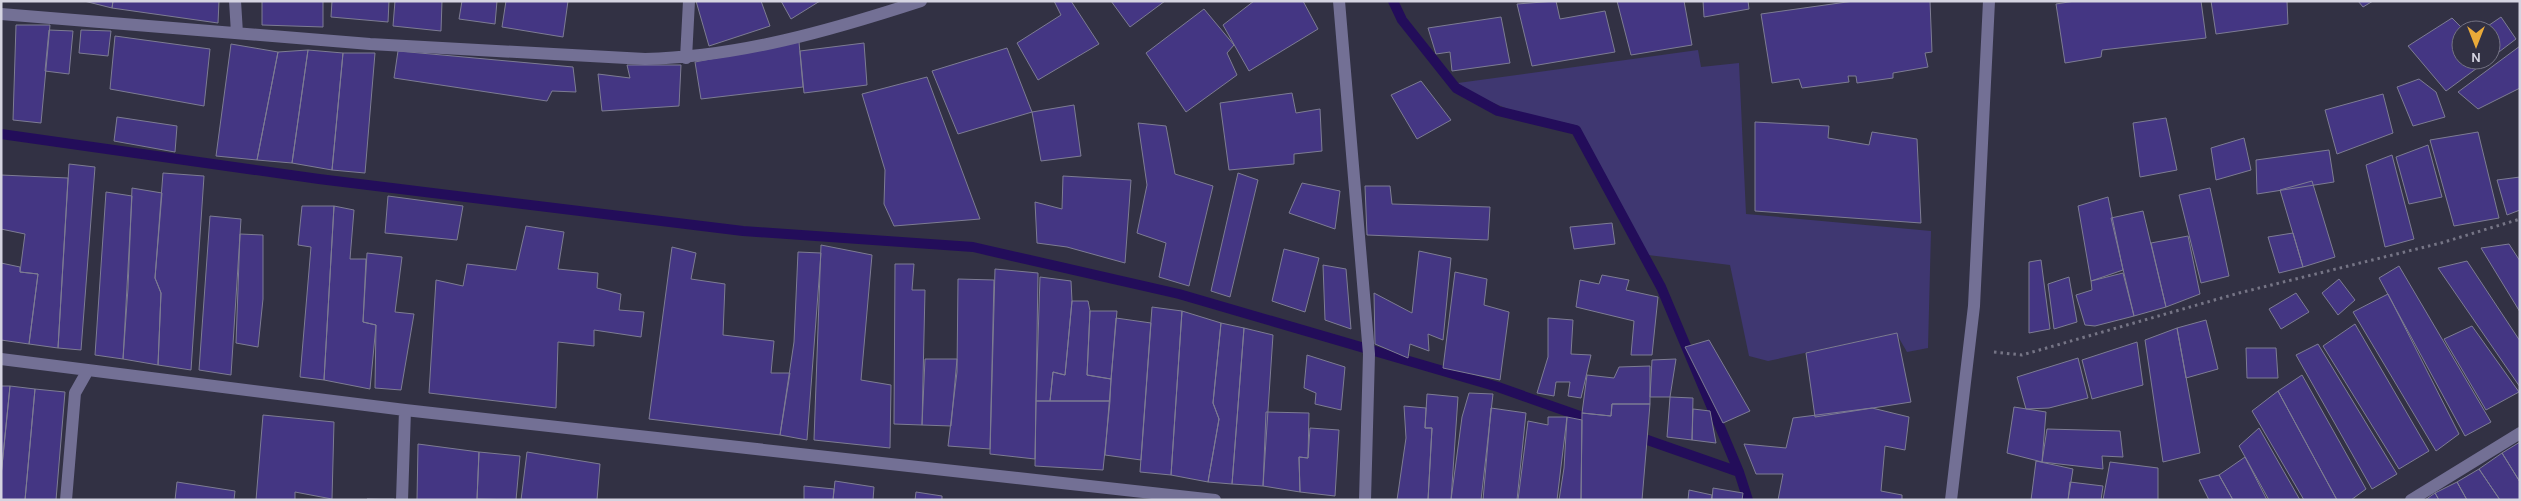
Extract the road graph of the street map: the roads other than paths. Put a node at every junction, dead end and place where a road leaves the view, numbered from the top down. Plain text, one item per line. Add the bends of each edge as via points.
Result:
1 (235, 1) edge
2 (689, 1) edge
3 (921, 1) edge
4 (1339, 1) edge
5 (1989, 1) edge
6 (1, 14) edge
7 (237, 33) junction
8 (686, 58) junction
9 (1, 359) edge
10 (88, 370) junction
11 (406, 410) junction
12 (2520, 432) edge
13 (66, 500) edge
14 (402, 500) edge
15 (1215, 500) edge
16 (1364, 500) edge
17 (1951, 500) edge
18 (2411, 500) edge

1 - 7 street
2 - 8 street
3 - 8 street via 779,41
4 - 16 street via 1369,354
5 - 17 street via 1974,306
6 - 7 street
7 - 8 street via 380,45 645,59
9 - 10 street
10 - 11 street
10 - 13 street via 75,393
11 - 14 street
11 - 15 street
12 - 18 street

